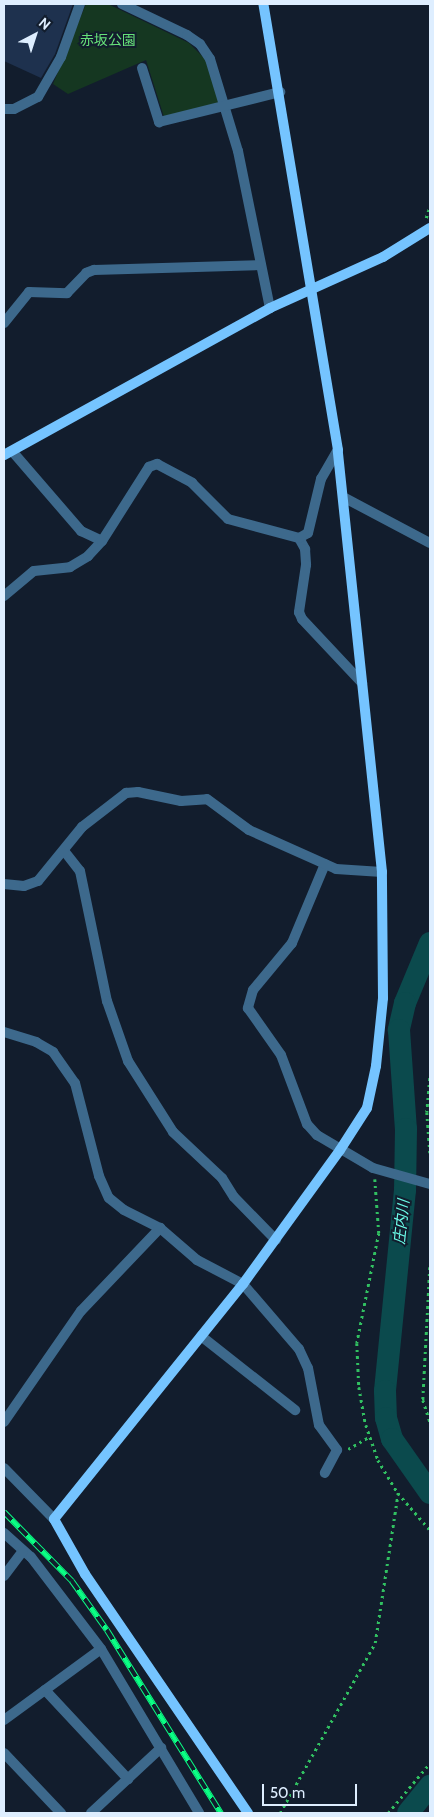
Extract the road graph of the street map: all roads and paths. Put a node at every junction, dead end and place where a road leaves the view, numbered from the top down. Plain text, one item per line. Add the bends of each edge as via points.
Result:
1 (80, 4) edge
2 (122, 4) edge
3 (263, 4) edge
4 (142, 68) dead end
5 (280, 92) junction
6 (226, 103) junction
7 (4, 109) edge
8 (430, 228) edge
9 (261, 265) junction
10 (310, 290) junction
11 (270, 308) junction
12 (4, 322) edge
13 (338, 450) junction
14 (8, 453) edge
15 (342, 497) junction
16 (300, 538) junction
17 (102, 541) junction
18 (429, 542) edge
19 (4, 596) edge
20 (362, 683) junction
21 (65, 852) junction
22 (326, 864) junction
23 (382, 872) junction
24 (4, 884) edge
25 (4, 1032) edge
26 (430, 1078) edge
27 (340, 1150) junction
28 (430, 1153) edge
29 (373, 1168) junction
30 (430, 1184) edge
31 (160, 1228) junction
32 (276, 1240) junction
33 (430, 1266) edge
34 (243, 1284) junction
35 (201, 1336) junction
36 (295, 1410) dead end
37 (4, 1422) edge
38 (430, 1422) edge
39 (370, 1437) junction
40 (337, 1450) junction
41 (4, 1468) edge
42 (325, 1473) dead end
43 (398, 1493) junction
44 (54, 1519) junction
45 (430, 1530) edge
46 (4, 1533) edge
47 (23, 1551) junction
48 (4, 1576) edge
49 (101, 1649) junction
50 (45, 1690) junction
51 (4, 1720) edge
52 (161, 1748) junction
53 (4, 1753) edge
54 (430, 1763) edge
55 (128, 1779) junction
56 (61, 1813) edge
57 (91, 1813) edge
58 (199, 1813) edge
59 (248, 1813) edge
60 (280, 1813) edge
61 (388, 1813) edge

1 - 7 street via 61,58 38,97 14,109
2 - 6 street via 200,44 210,59
3 - 5 street
4 - 6 street via 159,122
5 - 6 street
5 - 10 street
6 - 9 street
8 - 10 street via 383,257
9 - 11 street
9 - 12 street via 94,270 86,273 67,293 29,292
10 - 11 street
10 - 13 street
11 - 14 street
13 - 15 street
13 - 16 street via 321,479 308,533
14 - 17 street via 81,531
15 - 18 street
15 - 20 street
16 - 17 street via 228,519 192,482 157,464 149,467
16 - 20 street via 306,565 299,612
17 - 19 street via 88,556 70,567 34,571
20 - 23 street
21 - 22 street via 82,827 126,793 138,792 180,800 207,799 249,830
21 - 24 street via 38,881 24,886
21 - 32 street via 80,872 108,1001 128,1061 173,1132 222,1178 234,1197
22 - 23 street via 336,869
22 - 27 street via 292,943 248,1000 248,1008 281,1055 307,1124
23 - 27 street via 384,998 376,1066 367,1108
25 - 31 street via 36,1042 62,1063 75,1083 99,1176 109,1198 124,1210
26 - 28 path via 426,1112
27 - 29 street
27 - 32 street
29 - 30 street
29 - 39 path via 379,1232 357,1343 359,1388
31 - 34 street via 196,1260
31 - 37 street via 81,1311
32 - 34 street
33 - 38 path via 423,1400
34 - 35 street
34 - 40 street via 299,1349 308,1368 320,1425
35 - 36 street
35 - 44 street
39 - 40 path via 344,1451
39 - 43 path via 378,1460
40 - 42 street
41 - 44 street
43 - 45 path
43 - 60 path via 375,1642
44 - 59 street via 85,1574
46 - 47 street
47 - 48 street
47 - 49 street via 66,1600
49 - 50 street
49 - 52 street
50 - 51 street
50 - 55 street
52 - 55 street
52 - 58 street
53 - 56 street
54 - 61 path
55 - 57 street

